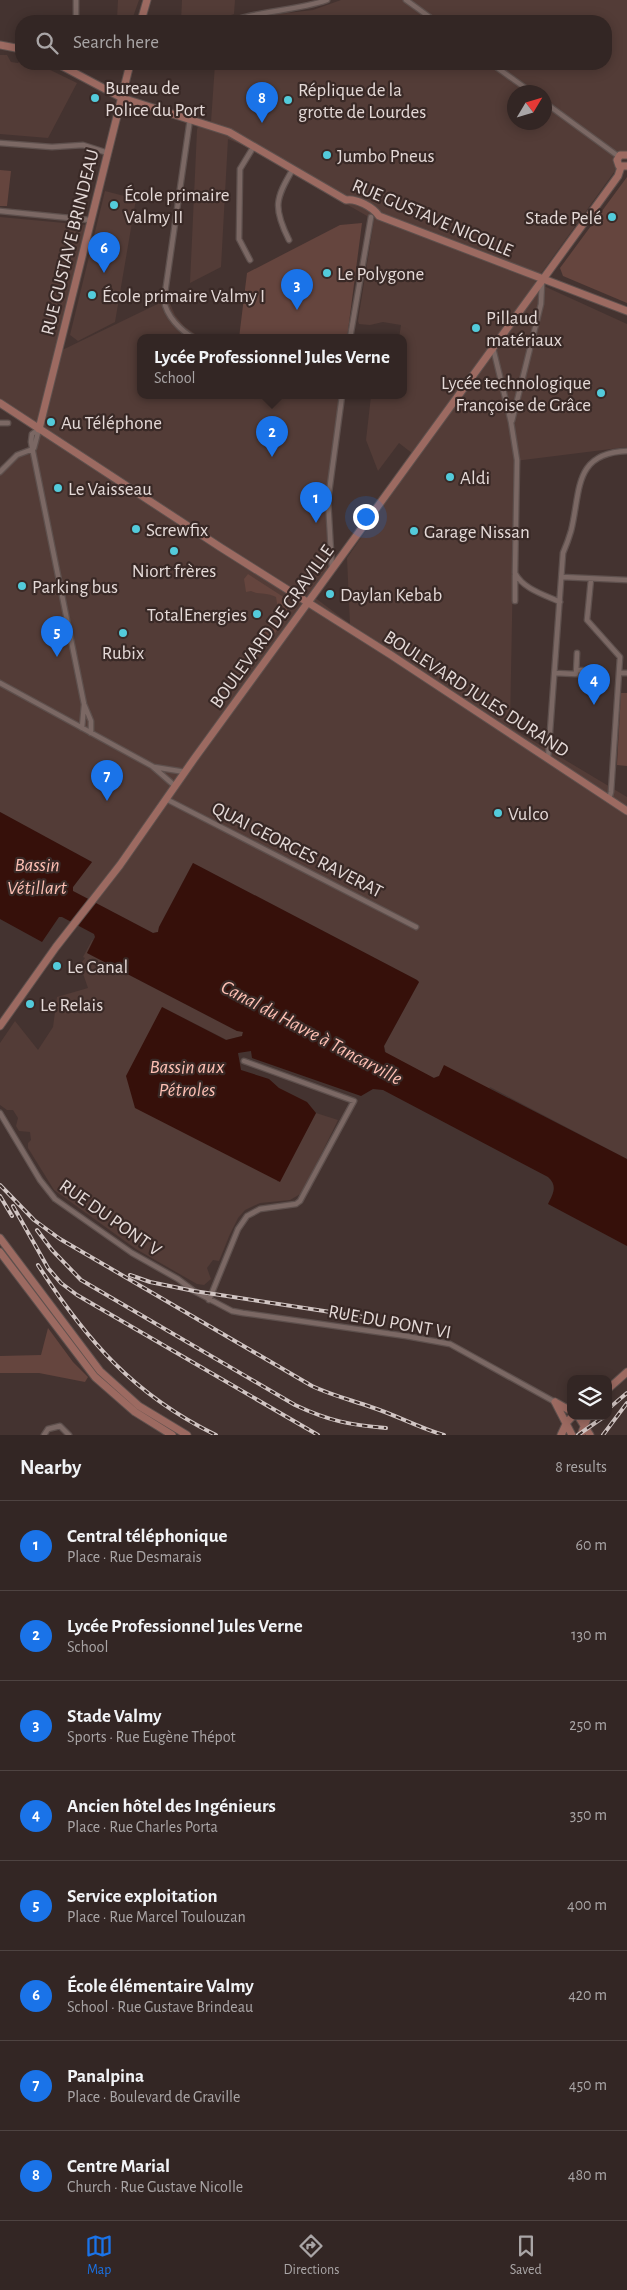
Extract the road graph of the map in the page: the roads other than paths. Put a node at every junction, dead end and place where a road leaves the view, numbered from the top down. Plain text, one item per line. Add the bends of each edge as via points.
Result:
1 (76, 0) edge
2 (147, 0) edge
3 (327, 0) edge
4 (406, 0) edge
5 (76, 15) edge
6 (143, 15) edge
7 (249, 15) edge
8 (427, 15) edge
9 (0, 45) edge
10 (15, 48) edge
11 (72, 70) edge
12 (129, 70) edge
13 (500, 70) edge
14 (521, 85) edge
15 (122, 98) junction
16 (552, 108) edge
17 (190, 119) junction
18 (0, 142) edge
19 (254, 146) junction
20 (108, 152) junction
21 (627, 155) edge
22 (618, 156) junction
23 (624, 166) edge
24 (293, 169) junction
25 (0, 211) edge
26 (370, 218) dead end
27 (90, 220) junction
28 (289, 240) dead end
29 (250, 260) dead end
30 (542, 280) junction
31 (627, 311) edge
32 (188, 334) edge
33 (351, 334) edge
34 (492, 348) junction
35 (342, 399) edge
36 (0, 403) edge
37 (511, 422) junction
38 (0, 423) edge
39 (8, 424) dead end
40 (39, 429) junction
41 (33, 449) junction
42 (627, 451) edge
43 (0, 472) edge
44 (332, 570) junction
45 (515, 574) junction
46 (562, 577) junction
47 (592, 578) junction
48 (626, 580) edge
49 (515, 601) dead end
50 (560, 602) junction
51 (308, 603) junction
52 (577, 653) dead end
53 (577, 670) junction
54 (600, 671) dead end
55 (555, 673) junction
56 (619, 673) junction
57 (627, 673) edge
58 (0, 683) edge
59 (84, 704) junction
60 (82, 728) junction
61 (92, 733) junction
62 (548, 759) junction
63 (152, 766) junction
64 (185, 772) junction
65 (175, 786) junction
66 (166, 799) junction
67 (609, 799) junction
68 (627, 811) edge
69 (416, 927) dead end
70 (3, 1017) edge
71 (0, 1026) edge
72 (244, 1061) dead end
73 (0, 1113) edge
74 (0, 1238) edge
75 (0, 1252) edge
76 (209, 1300) junction
77 (627, 1372) edge
78 (612, 1385) edge
79 (555, 1402) junction
80 (567, 1409) edge
81 (568, 1420) edge
82 (580, 1420) edge
83 (586, 1420) edge
84 (566, 1422) junction
85 (583, 1426) junction
86 (44, 1435) edge
87 (69, 1435) edge
88 (172, 1435) edge
89 (187, 1435) edge
90 (561, 1435) edge
91 (572, 1435) edge
92 (581, 1435) edge
93 (590, 1435) edge

1 - 5 street
2 - 6 street
3 - 7 street
4 - 8 street
9 - 10 street
11 - 15 street, RUE GUSTAVE NICOLLE
12 - 15 street, RUE GUSTAVE BRINDEAU
13 - 14 street
15 - 17 street, RUE GUSTAVE NICOLLE
15 - 20 street, RUE GUSTAVE BRINDEAU
16 - 22 street
17 - 19 street, RUE GUSTAVE NICOLLE via 229,132
17 - 32 street via 165,305
18 - 20 street via 52,147 83,145
19 - 24 street, RUE GUSTAVE NICOLLE
19 - 29 street via 240,169 239,239
20 - 27 street, RUE GUSTAVE BRINDEAU
21 - 22 street
22 - 23 street via 617,162
23 - 30 street, BOULEVARD DE GRAVILLE
24 - 28 street via 280,191 279,219
24 - 30 street, RUE GUSTAVE NICOLLE via 346,200 352,198 375,210 382,217
25 - 27 street
26 - 33 street
27 - 40 street, RUE GUSTAVE BRINDEAU
30 - 31 street, RUE GUSTAVE NICOLLE
30 - 34 street, BOULEVARD DE GRAVILLE
30 - 37 street via 541,304
34 - 37 street
34 - 44 street, BOULEVARD DE GRAVILLE
35 - 44 street via 328,500
36 - 40 street, BOULEVARD JULES DURAND
37 - 45 street via 517,460
38 - 39 street
40 - 41 street
40 - 51 street, BOULEVARD JULES DURAND
41 - 43 street via 17,455
41 - 59 street
42 - 46 street via 602,455 583,474 563,553
44 - 51 street, BOULEVARD DE GRAVILLE
45 - 49 street
45 - 50 street via 527,586
46 - 47 street
46 - 50 street
47 - 48 street
47 - 56 street via 587,620 620,657
50 - 55 street
51 - 62 street, BOULEVARD JULES DURAND
51 - 64 street, BOULEVARD DE GRAVILLE
52 - 53 street
53 - 54 street
53 - 55 street via 576,674
55 - 62 street
56 - 57 street
56 - 67 street
58 - 60 street
59 - 60 street
59 - 61 street
60 - 61 street
61 - 63 street
62 - 67 street, BOULEVARD JULES DURAND
63 - 64 street
63 - 65 street
64 - 65 street, BOULEVARD DE GRAVILLE
65 - 66 street, BOULEVARD DE GRAVILLE
66 - 69 street, QUAI GEORGES RAVERAT
66 - 70 street, BOULEVARD DE GRAVILLE
67 - 68 street, BOULEVARD JULES DURAND
70 - 71 street
72 - 76 street via 354,1101 300,1201 260,1209 247,1216
73 - 76 street, RUE DU PONT V via 55,1199 132,1253
74 - 89 street via 100,1372 139,1406
75 - 88 street via 95,1377 135,1412
76 - 79 street, RUE DU PONT VI via 243,1314 450,1344
77 - 78 street
79 - 80 street
79 - 84 street
81 - 84 street
82 - 85 street
83 - 85 street
84 - 90 street
84 - 91 street
85 - 92 street
85 - 93 street
86 - 87 street via 60,1426

